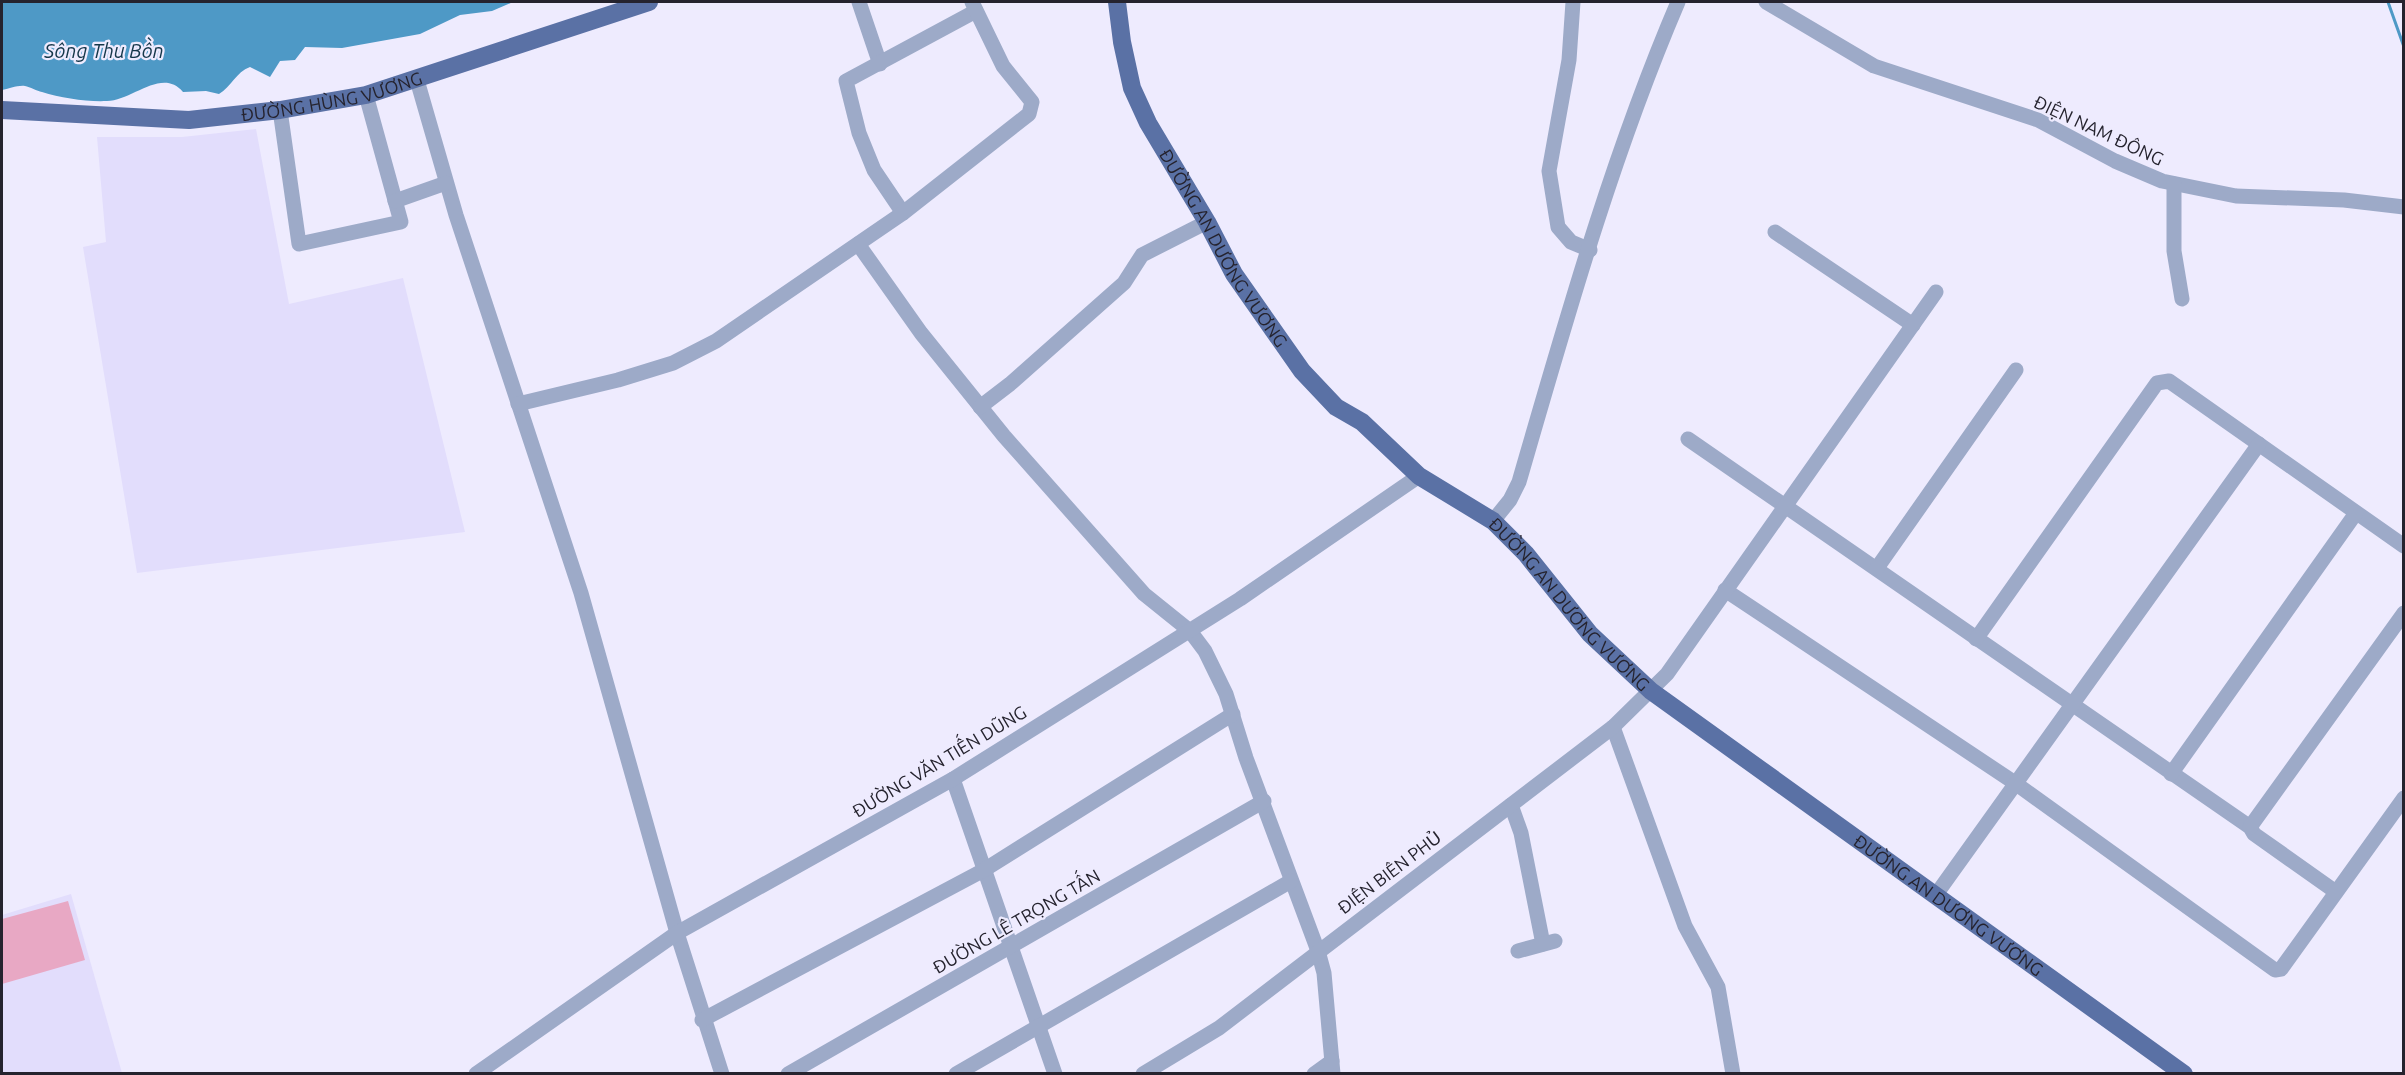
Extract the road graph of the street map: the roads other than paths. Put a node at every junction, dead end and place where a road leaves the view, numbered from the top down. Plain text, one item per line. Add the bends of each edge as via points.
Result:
1 (649, 2) edge
2 (859, 2) edge
3 (1118, 2) edge
4 (1573, 2) edge
5 (1678, 2) edge
6 (1766, 2) edge
7 (974, 6) edge
8 (880, 64) junction
9 (417, 80) junction
10 (366, 95) junction
11 (2, 110) edge
12 (280, 110) junction
13 (446, 183) junction
14 (2174, 184) junction
15 (395, 201) junction
16 (2403, 207) edge
17 (903, 213) junction
18 (1207, 222) junction
19 (1775, 232) dead end
20 (858, 243) junction
21 (1590, 250) junction
22 (1936, 292) dead end
23 (2182, 299) dead end
24 (1913, 325) junction
25 (2016, 370) dead end
26 (518, 404) junction
27 (980, 407) junction
28 (1688, 439) dead end
29 (2259, 444) junction
30 (1419, 476) junction
31 (1785, 506) junction
32 (2356, 513) junction
33 (1493, 521) junction
34 (2403, 546) edge
35 (1877, 568) junction
36 (1725, 590) junction
37 (2403, 613) edge
38 (1190, 631) junction
39 (1976, 639) junction
40 (1651, 691) junction
41 (2073, 706) junction
42 (1233, 714) junction
43 (1613, 727) junction
44 (2171, 774) junction
45 (953, 779) junction
46 (2015, 783) junction
47 (2403, 798) edge
48 (1264, 801) junction
49 (1511, 805) junction
50 (2250, 827) junction
51 (984, 870) junction
52 (1291, 881) junction
53 (2336, 892) junction
54 (1935, 896) junction
55 (677, 933) junction
56 (1011, 947) junction
57 (1318, 951) junction
58 (1518, 951) dead end
59 (702, 1020) junction
60 (1039, 1025) junction
61 (1333, 1067) edge
62 (476, 1074) edge
63 (722, 1074) edge
64 (788, 1074) edge
65 (956, 1074) edge
66 (1055, 1074) edge
67 (1143, 1074) edge
68 (1314, 1074) edge
69 (1733, 1074) edge
70 (2184, 1074) edge

1 - 9 main road, ĐƯỜNG HÙNG VƯƠNG
2 - 8 street
3 - 18 main road, ĐƯỜNG AN DƯƠNG VƯƠNG via 1132,88 1164,153
4 - 21 street via 1569,60 1549,171 1558,227 1571,242
5 - 21 street via 1650,69
6 - 14 street, ĐIỆN NAM ĐÔNG via 1875,66 2038,120 2115,161
7 - 8 street
7 - 17 street via 1003,66 1032,102 1032,109
8 - 17 street via 848,78 846,88 874,170
9 - 10 main road, ĐƯỜNG HÙNG VƯƠNG
9 - 13 street
10 - 12 main road, ĐƯỜNG HÙNG VƯƠNG
10 - 15 street
11 - 12 main road, ĐƯỜNG HÙNG VƯƠNG via 189,120
12 - 15 street via 299,244 400,222
13 - 15 street
13 - 26 street
14 - 16 street, ĐIỆN NAM ĐÔNG via 2236,196 2344,200
14 - 23 street via 2174,251
17 - 20 street
18 - 27 street via 1142,255 1124,283
18 - 30 main road, ĐƯỜNG AN DƯƠNG VƯƠNG via 1234,274 1302,371 1336,407 1362,422
19 - 24 street
20 - 26 street via 716,341 673,363 618,381
20 - 27 street via 921,333
21 - 33 street via 1519,482
22 - 24 street, ĐIỆN BIÊN PHỦ
24 - 31 street, ĐIỆN BIÊN PHỦ
25 - 35 street
26 - 55 street via 581,592
27 - 38 street via 1144,594
28 - 31 street
29 - 32 street
29 - 39 street via 2169,381 2157,383
29 - 41 street
30 - 33 main road, ĐƯỜNG AN DƯƠNG VƯƠNG
30 - 38 street, ĐƯỜNG VĂN TIẾN DŨNG
31 - 35 street
31 - 36 street, ĐIỆN BIÊN PHỦ
32 - 34 street
32 - 44 street
33 - 40 main road, ĐƯỜNG AN DƯƠNG VƯƠNG via 1526,554 1590,634
35 - 39 street
36 - 40 street, ĐIỆN BIÊN PHỦ
36 - 46 street
37 - 50 street
38 - 42 street via 1212,663
38 - 45 street, ĐƯỜNG VĂN TIẾN DŨNG
39 - 41 street
40 - 43 street, ĐIỆN BIÊN PHỦ
40 - 54 main road, ĐƯỜNG AN DƯƠNG VƯƠNG
41 - 44 street
41 - 46 street
42 - 48 street
42 - 51 street
43 - 49 street, ĐIỆN BIÊN PHỦ
43 - 69 street via 1685,926 1718,987
44 - 50 street
45 - 51 street
45 - 55 street, ĐƯỜNG VĂN TIẾN DŨNG
46 - 53 street via 2275,970 2281,969
46 - 54 street
47 - 53 street
48 - 52 street
48 - 56 street, ĐƯỜNG LÊ TRỌNG TẤN
49 - 57 street, ĐIỆN BIÊN PHỦ
49 - 58 street via 1549,942
50 - 53 street via 2254,834
51 - 56 street
51 - 59 street
52 - 57 street
52 - 60 street
54 - 70 main road, ĐƯỜNG AN DƯƠNG VƯƠNG
55 - 59 street
55 - 62 street, ĐƯỜNG VĂN TIẾN DŨNG
56 - 60 street
56 - 64 street, ĐƯỜNG LÊ TRỌNG TẤN
57 - 61 street
57 - 67 street, ĐIỆN BIÊN PHỦ via 1219,1028
59 - 63 street
60 - 65 street
60 - 66 street
61 - 68 street

